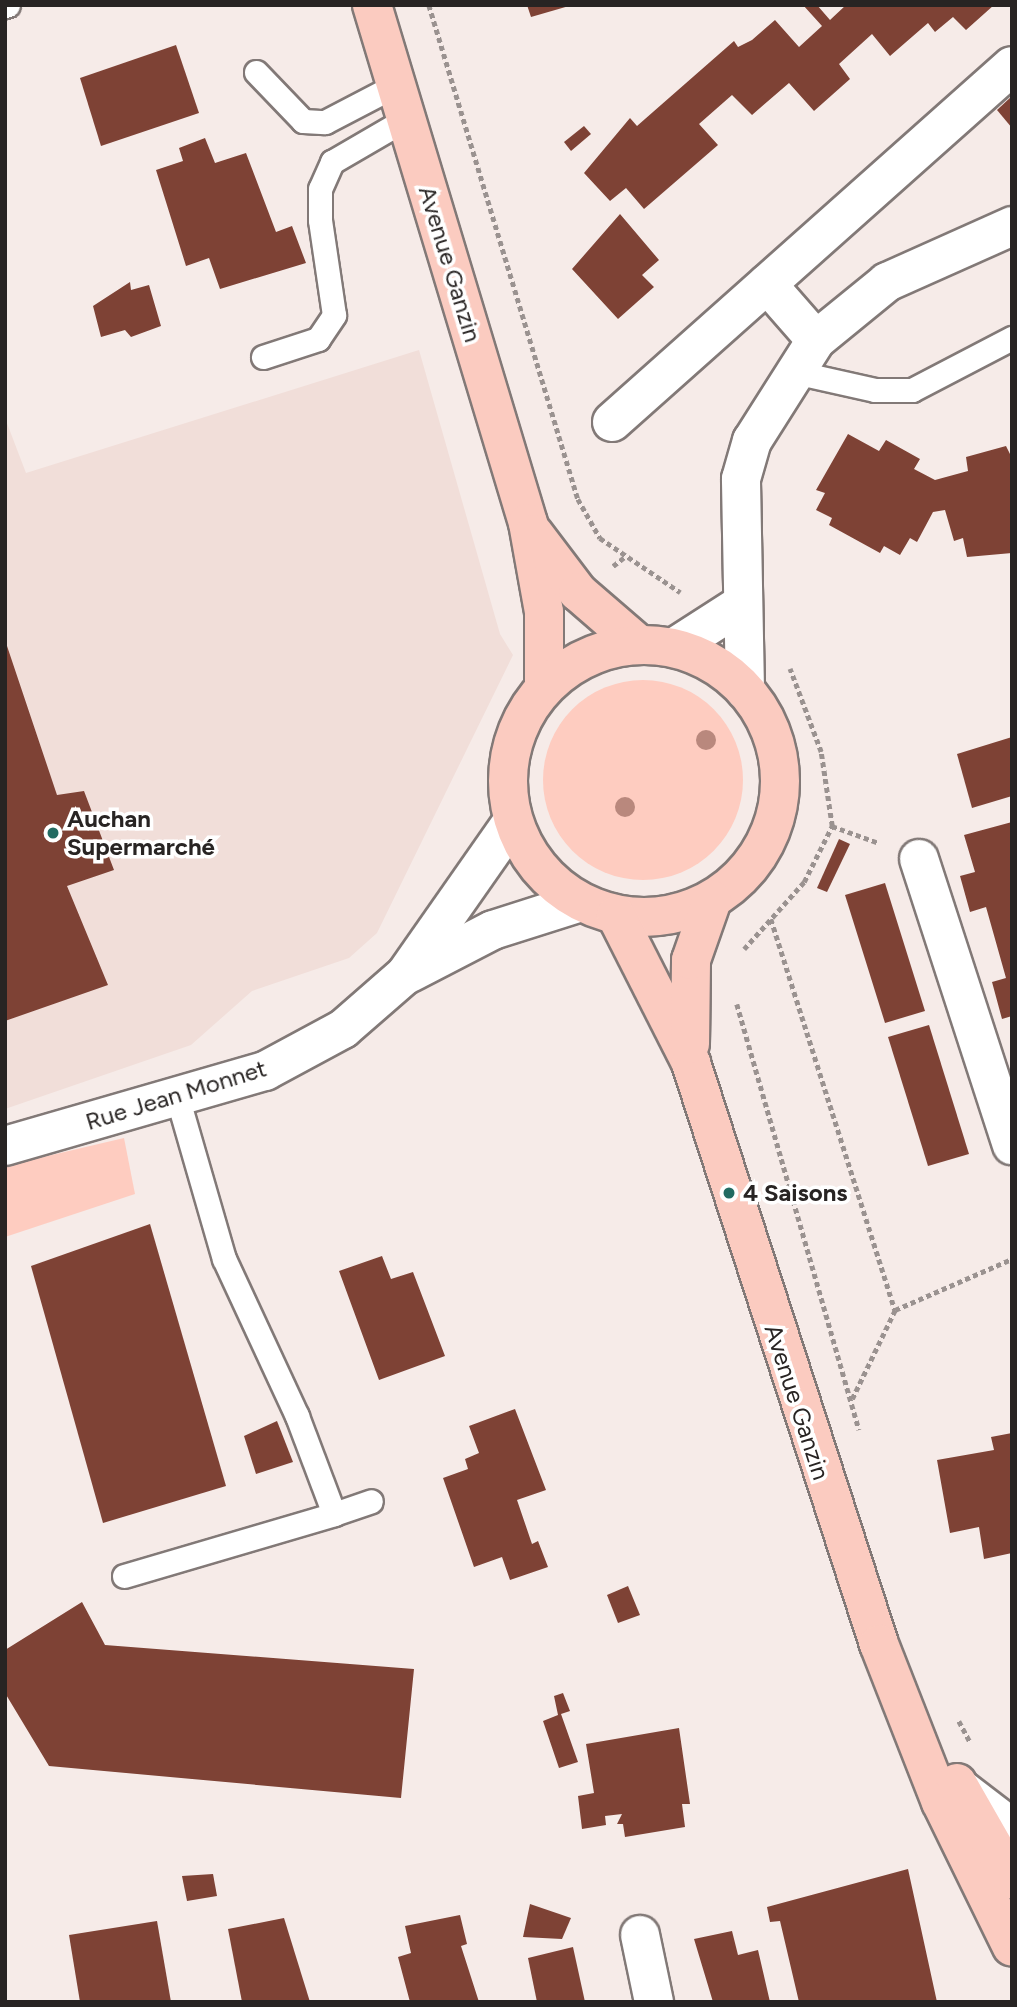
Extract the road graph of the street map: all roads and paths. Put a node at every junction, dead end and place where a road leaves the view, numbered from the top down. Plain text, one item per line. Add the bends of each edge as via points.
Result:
1 (372, 5) edge
2 (429, 5) edge
3 (1012, 66) edge
4 (256, 72) dead end
5 (401, 102) junction
6 (1012, 226) edge
7 (767, 284) junction
8 (1012, 338) edge
9 (263, 357) dead end
10 (807, 357) junction
11 (612, 422) dead end
12 (528, 523) junction
13 (694, 599) dead end
14 (742, 604) junction
15 (638, 645) junction
16 (675, 648) junction
17 (788, 663) dead end
18 (544, 688) junction
19 (746, 690) junction
20 (513, 821) junction
21 (919, 859) dead end
22 (712, 900) junction
23 (598, 909) junction
24 (771, 919) junction
25 (742, 955) dead end
26 (405, 975) junction
27 (734, 991) dead end
28 (691, 1063) junction
29 (177, 1096) junction
30 (1012, 1145) edge
31 (5, 1146) edge
32 (1012, 1259) edge
33 (895, 1310) junction
34 (851, 1400) junction
35 (862, 1439) dead end
36 (370, 1501) dead end
37 (334, 1514) junction
38 (124, 1577) dead end
39 (956, 1714) dead end
40 (917, 1735) junction
41 (973, 1748) dead end
42 (961, 1788) junction
43 (1012, 1828) edge
44 (1012, 1879) edge
45 (640, 1936) dead end
46 (1012, 1947) edge
47 (654, 2002) edge

1 - 5 main road, Avenue Ganzin
2 - 13 path via 578,499 600,538
3 - 7 street
4 - 5 lane via 303,121 325,122
5 - 9 lane via 332,162 320,189 334,315 318,340
5 - 12 main road, Avenue Ganzin
6 - 10 street via 887,282
7 - 10 street
7 - 11 street
8 - 10 lane via 912,390 875,390
10 - 14 street via 752,441 741,479
12 - 15 main road, Avenue Ganzin via 578,592
12 - 18 main road, Avenue Ganzin via 544,612
14 - 16 street
14 - 19 street
15 - 16 main road
15 - 18 main road via 593,656
16 - 19 main road via 710,661
17 - 24 path via 821,752 832,826 804,882
18 - 20 main road via 519,728 508,774
19 - 22 main road via 767,721 780,760 779,801 767,841 745,874
20 - 23 main road via 551,882
20 - 26 street, Rue Jean Monnet
21 - 30 street
22 - 23 main road via 660,916
22 - 28 main road, Avenue Ganzin via 691,960
23 - 26 street, Rue Jean Monnet via 494,930
23 - 28 main road, Avenue Ganzin
24 - 25 path
24 - 33 path
26 - 29 street, Rue Jean Monnet via 343,1029 265,1071
27 - 34 path
28 - 40 main road, Avenue Ganzin via 816,1464
29 - 31 street, Rue Jean Monnet
29 - 37 lane via 224,1259 297,1416
32 - 33 path
33 - 34 path
34 - 35 path
36 - 37 lane
37 - 38 lane
39 - 41 path
40 - 42 main road, Avenue Ganzin
40 - 46 main road, Avenue Ganzin via 941,1802
42 - 43 street
42 - 44 main road, Avenue Ganzin
45 - 47 street

